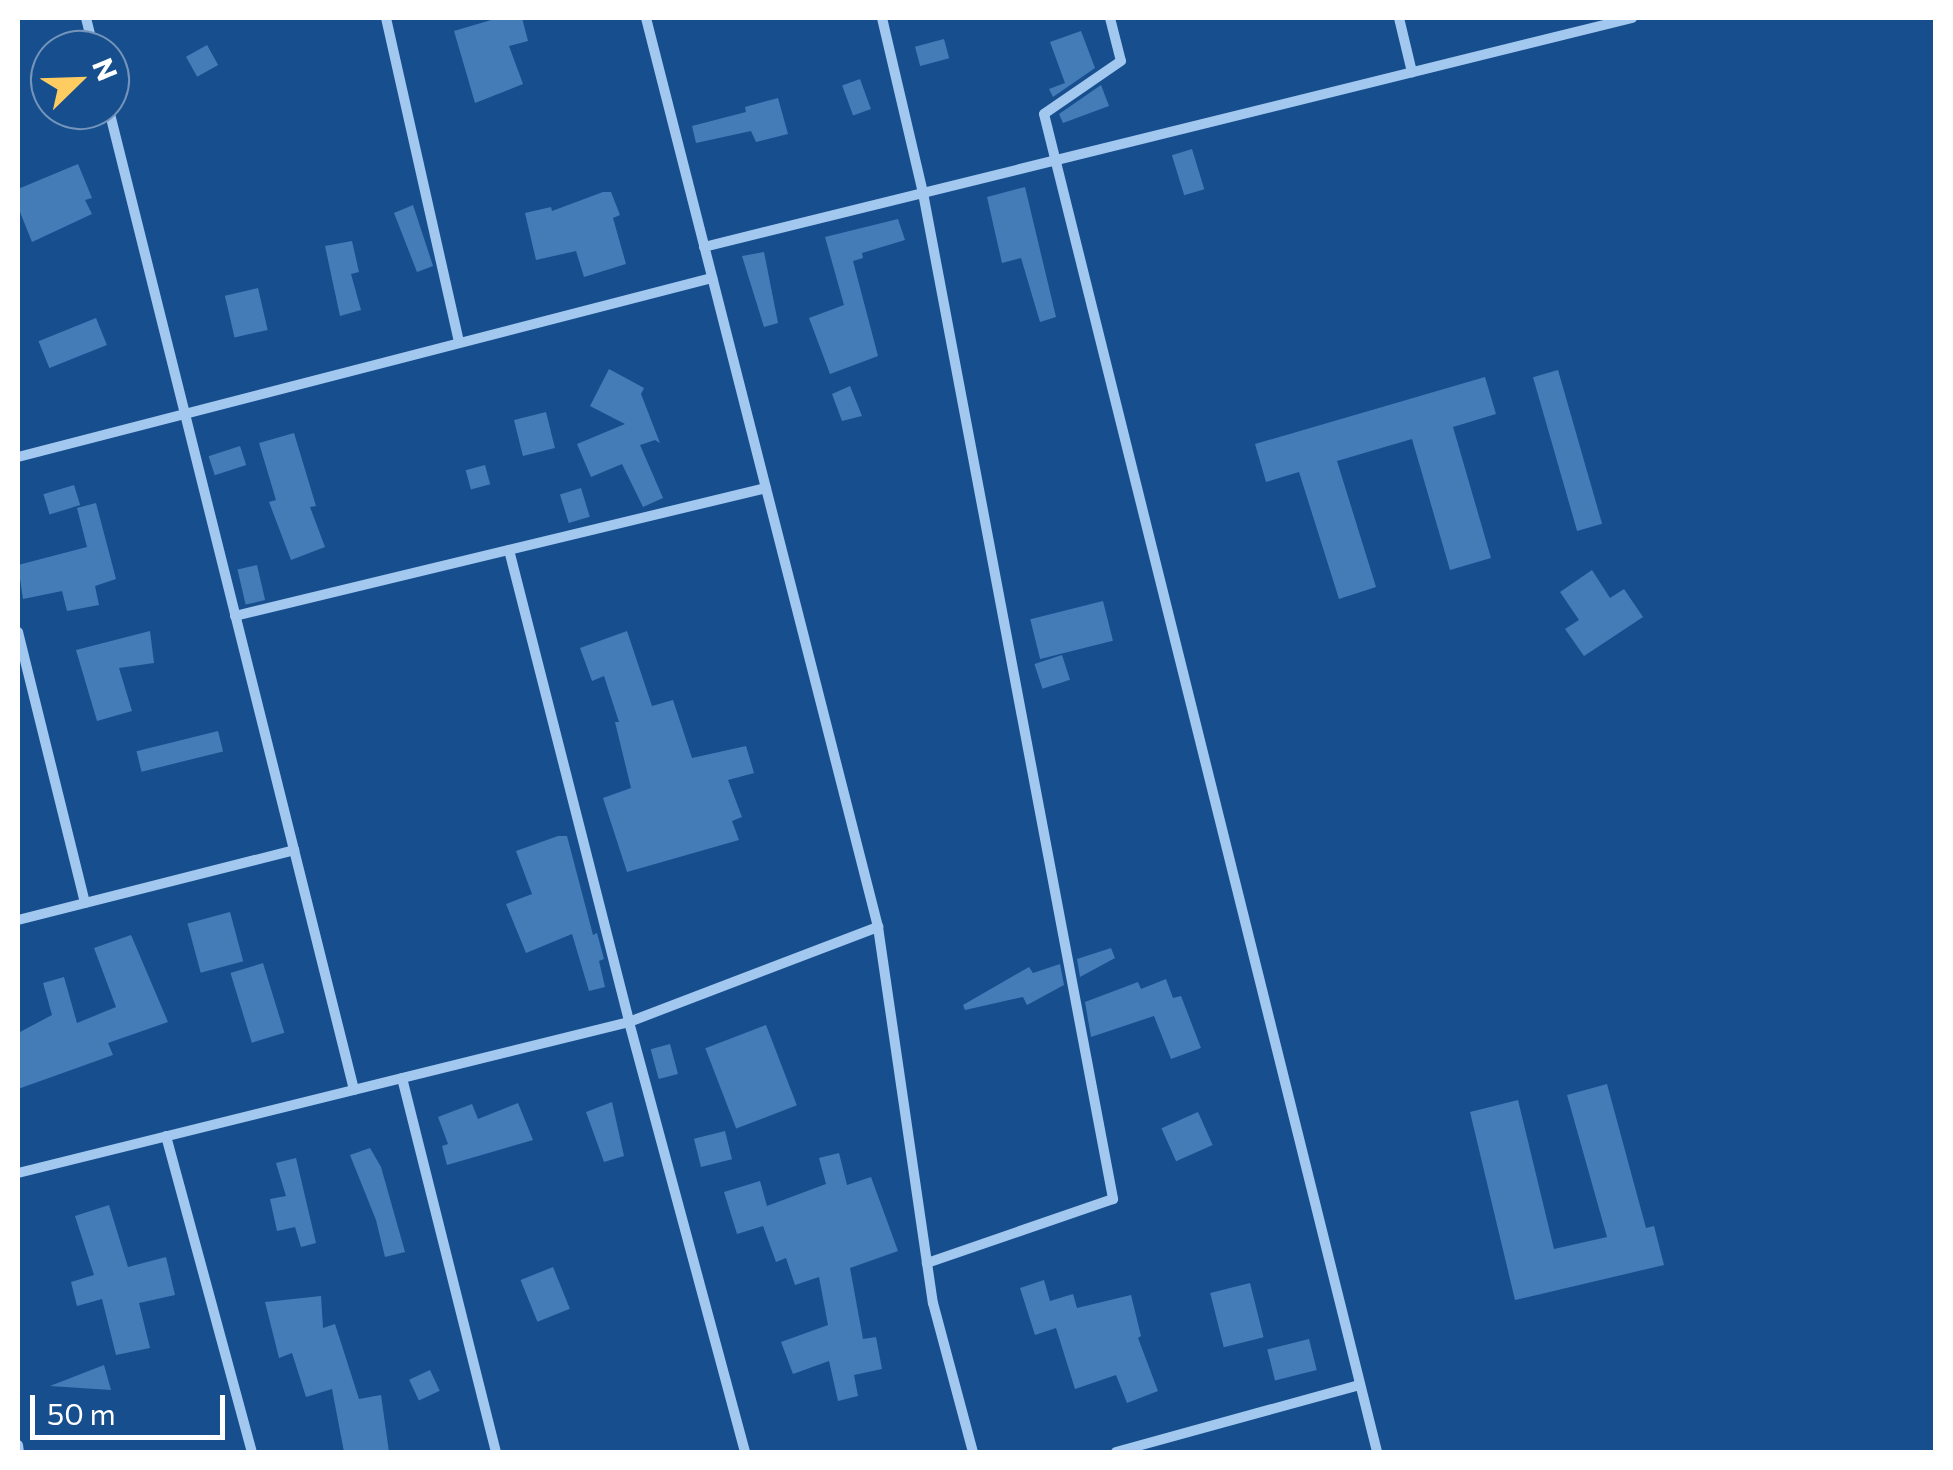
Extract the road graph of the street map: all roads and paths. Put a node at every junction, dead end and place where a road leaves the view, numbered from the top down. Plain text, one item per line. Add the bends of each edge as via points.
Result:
1 (386, 18) edge
2 (646, 18) edge
3 (882, 18) edge
4 (1110, 18) edge
5 (1399, 18) edge
6 (1632, 18) edge
7 (1412, 72) junction
8 (114, 130) edge
9 (1056, 161) junction
10 (922, 193) junction
11 (704, 247) junction
12 (712, 278) junction
13 (459, 342) junction
14 (185, 412) junction
15 (18, 457) edge
16 (766, 488) junction
17 (509, 550) junction
18 (236, 616) junction
19 (18, 632) edge
20 (294, 850) junction
21 (85, 903) junction
22 (18, 920) edge
23 (878, 927) junction
24 (628, 1022) junction
25 (402, 1078) junction
26 (354, 1090) junction
27 (166, 1136) junction
28 (18, 1173) edge
29 (927, 1263) junction
30 (1360, 1385) junction
31 (18, 1445) edge
32 (19, 1452) edge
33 (252, 1452) edge
34 (496, 1452) edge
35 (745, 1452) edge
36 (973, 1452) edge
37 (1116, 1452) edge
38 (1377, 1452) edge

1 - 13 street
2 - 11 street
3 - 10 street
4 - 9 street via 1121,61 1044,114
5 - 7 street
6 - 7 street
7 - 9 street
8 - 14 street
9 - 10 street
9 - 30 street
10 - 11 street
10 - 29 street via 1113,1200
11 - 12 street
12 - 13 street
12 - 16 street
13 - 14 street
14 - 15 street
14 - 18 street
16 - 17 street
16 - 23 street
17 - 18 street
17 - 24 street
18 - 20 street
19 - 21 street
20 - 21 street
20 - 26 street
21 - 22 street
23 - 24 street
23 - 29 street
24 - 25 street
24 - 35 street
25 - 26 street
25 - 34 street
26 - 27 street
27 - 28 street
27 - 33 street
29 - 36 street
30 - 37 street
30 - 38 street
31 - 32 street

